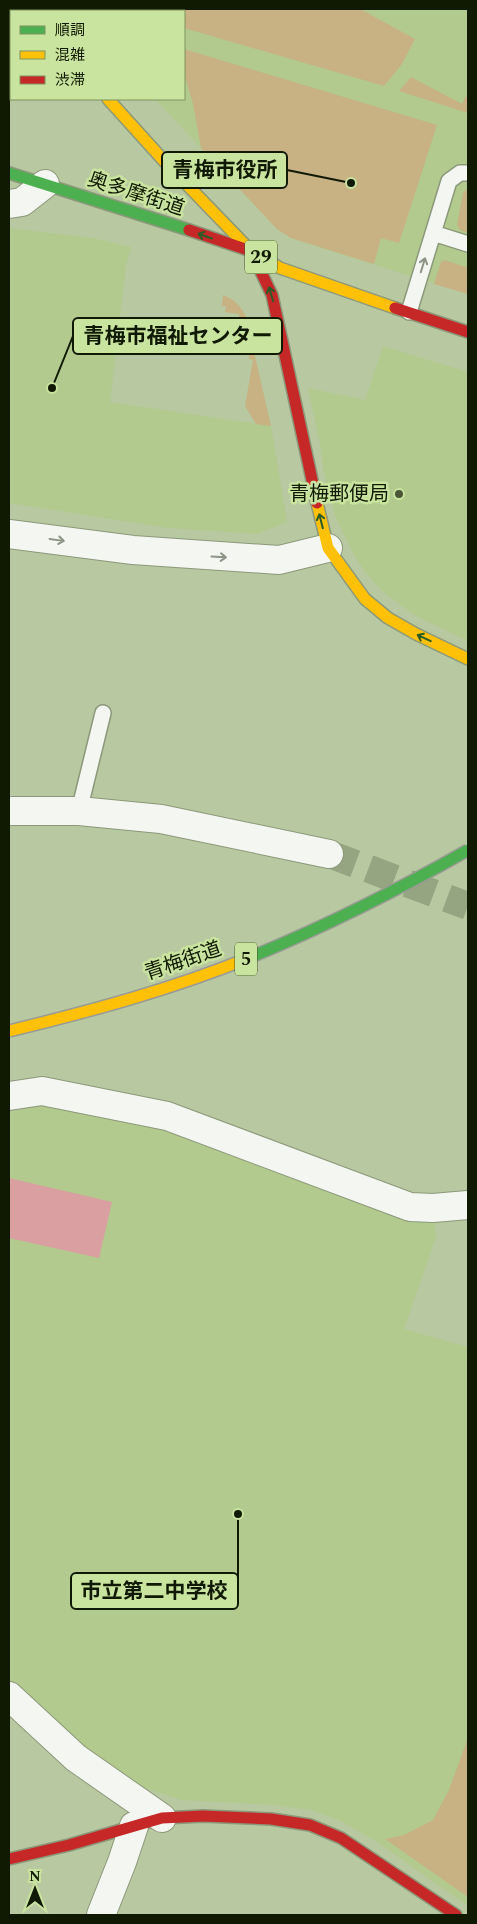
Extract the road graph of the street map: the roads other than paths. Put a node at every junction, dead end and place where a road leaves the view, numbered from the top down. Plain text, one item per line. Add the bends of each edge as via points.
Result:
1 (109, 100) edge
2 (9, 173) edge
3 (468, 173) edge
4 (45, 184) junction
5 (9, 204) edge
6 (433, 233) junction
7 (468, 244) edge
8 (251, 252) junction
9 (409, 312) junction
10 (468, 332) edge
11 (9, 534) edge
12 (328, 548) junction
13 (468, 659) edge
14 (103, 713) dead end
15 (9, 811) edge
16 (80, 811) junction
17 (468, 850) edge
18 (329, 854) tunnel mouth
19 (9, 1032) edge
20 (9, 1096) edge
21 (468, 1204) edge
22 (9, 1696) edge
23 (162, 1818) junction
24 (134, 1826) junction
25 (9, 1858) edge
26 (101, 1915) edge
27 (456, 1915) edge

1 - 8 main road, 奥多摩街道 / 29
2 - 4 main road, 奥多摩街道 / 29
3 - 6 lane via 460,173 449,181
4 - 5 street via 22,202
8 -> 4 main road, 奥多摩街道 / 29
6 - 7 lane
9 -> 6 lane
8 - 9 main road, 奥多摩街道 / 29 via 280,268
12 -> 8 main road, 29 via 272,295
9 - 10 main road, 奥多摩街道 / 29
11 -> 12 street via 133,550 279,560
13 -> 12 main road, 29 via 388,618 366,599
14 - 16 lane
15 - 16 street
16 - 18 street via 161,819
17 - 19 main road, 青梅街道 / 5, bridge via 363,909 234,964 173,986
20 - 21 street via 42,1091 167,1116 410,1207
22 - 23 street via 76,1758
23 - 24 main road
23 - 27 main road via 271,1819 310,1825 341,1838
24 - 25 main road
24 - 26 street

